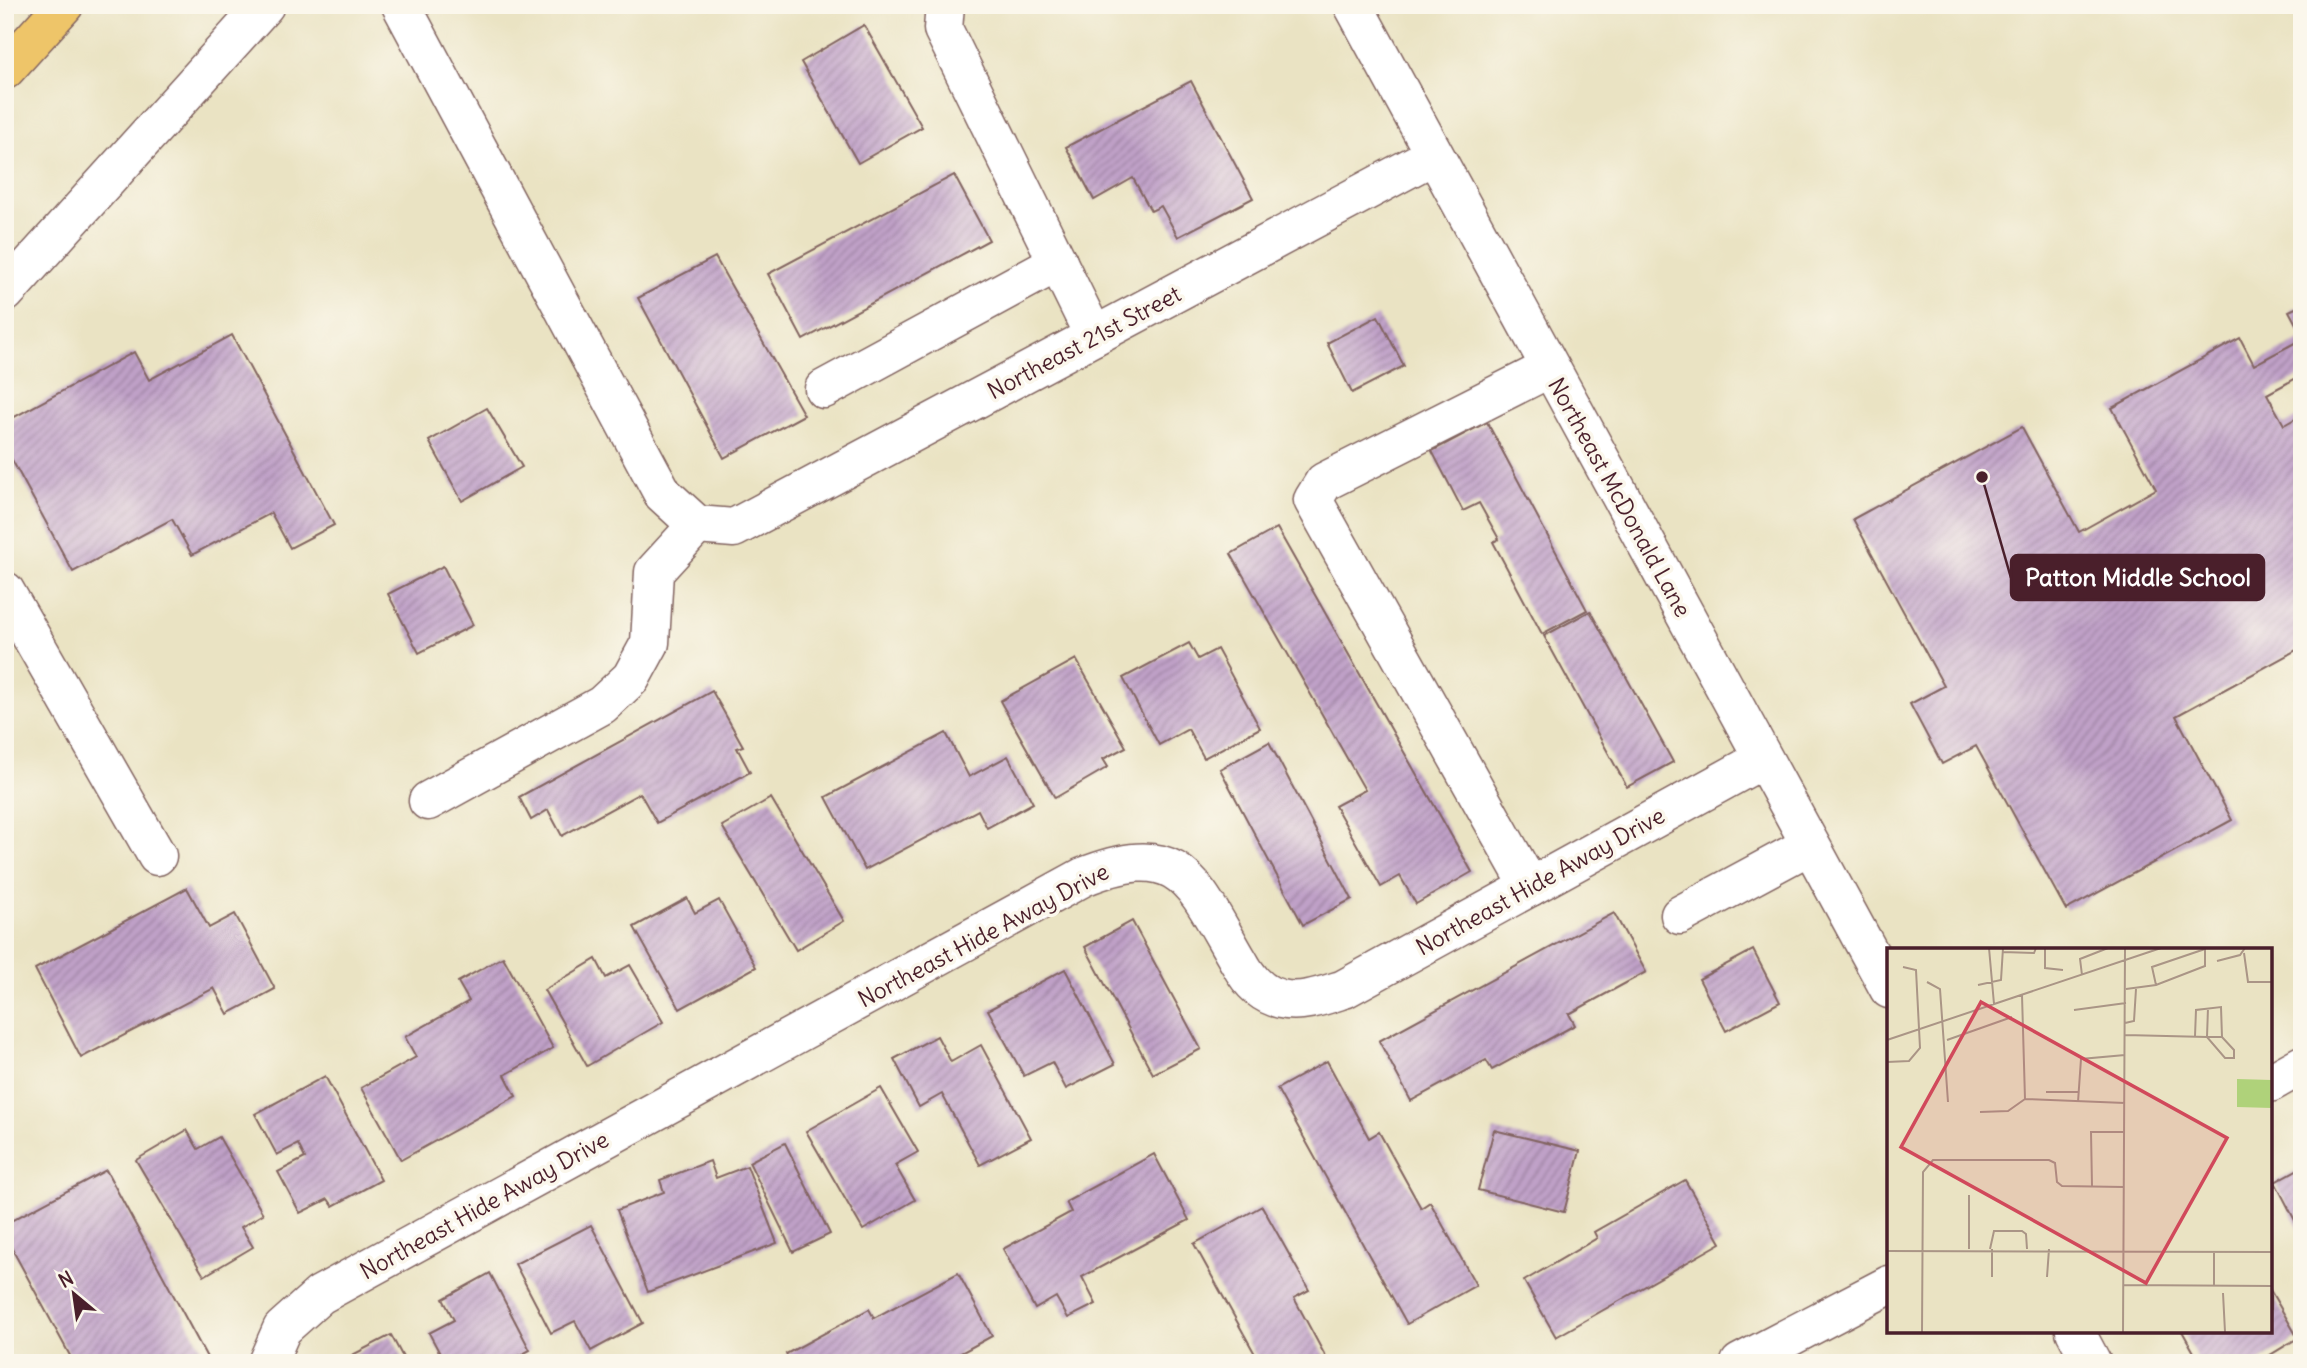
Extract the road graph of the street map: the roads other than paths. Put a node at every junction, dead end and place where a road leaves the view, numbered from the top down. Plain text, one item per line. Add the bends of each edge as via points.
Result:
1 (64, 5) edge
2 (265, 5) edge
3 (401, 5) edge
4 (945, 5) edge
5 (1353, 5) edge
6 (5, 70) edge
7 (1434, 155) junction
8 (1058, 262) junction
9 (5, 293) edge
10 (1094, 336) junction
11 (1550, 368) junction
12 (824, 389) dead end
13 (715, 526) junction
14 (5, 591) edge
15 (1763, 759) junction
16 (428, 801) dead end
17 (1810, 845) junction
18 (157, 856) dead end
19 (1530, 887) junction
20 (1680, 915) dead end
21 (1887, 985) edge
22 (2302, 1065) edge
23 (2272, 1082) edge
24 (1887, 1286) edge
25 (2076, 1333) edge
26 (267, 1363) edge
27 (1740, 1363) edge
28 (2092, 1363) edge

1 - 6 highway
2 - 9 street
3 - 13 street via 663,494
4 - 8 street via 943,29
5 - 7 street, Northeast McDonald Lane
7 - 10 street, Northeast 21st Street
7 - 11 street, Northeast McDonald Lane
8 - 10 street
8 - 12 street
10 - 13 street, Northeast 21st Street
11 - 15 street, Northeast McDonald Lane
11 - 19 street via 1324,482 1313,500
13 - 16 street, Northeast 21st Street via 654,572 650,643 631,678 602,705
14 - 18 street
15 - 17 street, Northeast McDonald Lane
15 - 19 street, Northeast Hide Away Drive
17 - 20 street
17 - 21 street, Northeast McDonald Lane
19 - 26 street, Northeast Hide Away Drive via 1344,989 1316,998 1282,1000 1264,993 1248,977 1199,893 1171,867 1147,860 1114,865 1083,877 320,1295 282,1329
22 - 23 street
24 - 27 street
25 - 28 street

